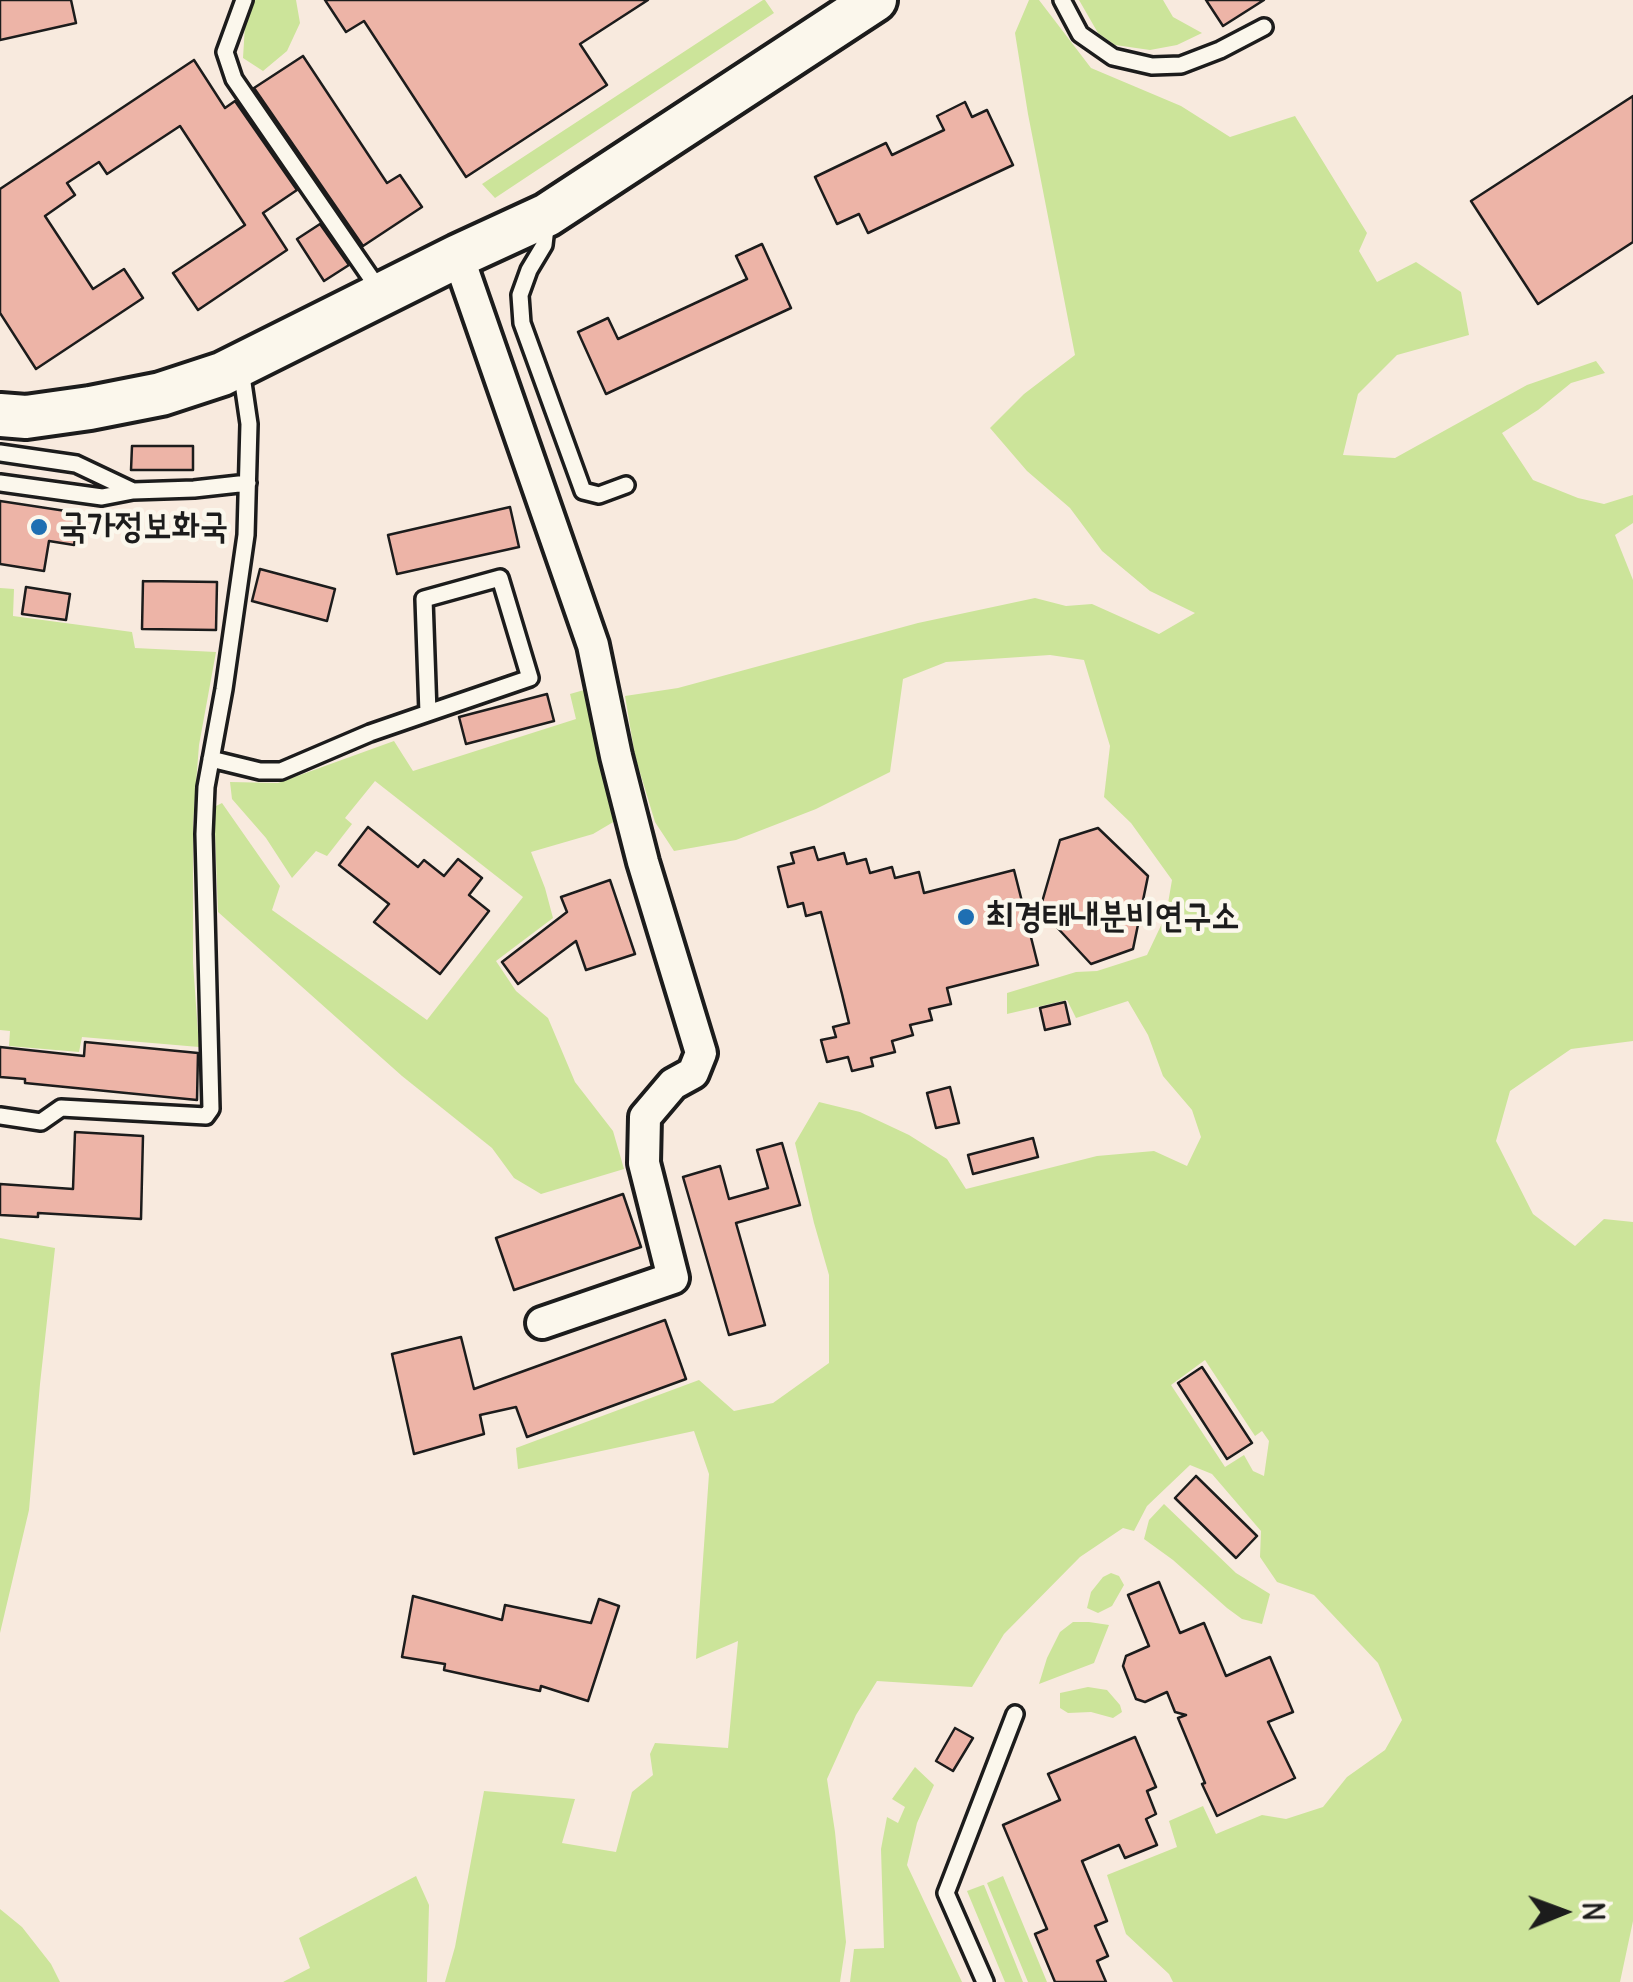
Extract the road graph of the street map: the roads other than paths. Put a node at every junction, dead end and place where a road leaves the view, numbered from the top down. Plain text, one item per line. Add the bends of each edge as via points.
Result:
1 (244, 0) edge
2 (874, 0) edge
3 (1062, 0) edge
4 (1264, 27) dead end
5 (547, 216) junction
6 (458, 256) junction
7 (382, 294) junction
8 (240, 365) junction
9 (0, 415) edge
10 (0, 453) edge
11 (0, 482) edge
12 (248, 483) junction
13 (626, 485) dead end
14 (134, 492) junction
15 (428, 713) junction
16 (212, 759) junction
17 (0, 1116) edge
18 (542, 1323) dead end
19 (1015, 1714) dead end
20 (985, 1982) edge

1 - 7 lane via 225,52 234,79
2 - 5 street
3 - 4 lane via 1080,34 1113,57 1152,66 1180,66
5 - 6 street
5 - 13 lane via 544,245 520,295 522,323 583,492 599,495
6 - 7 street
6 - 18 street via 593,645 643,862 701,1053 693,1074 674,1084 646,1117 644,1163 673,1278
7 - 8 street
8 - 9 street via 161,394
8 - 12 lane
10 - 14 lane via 76,464
11 - 14 lane via 102,498
12 - 14 lane
12 - 16 lane via 244,555
15 - 15 lane via 530,678 500,578 424,599
15 - 16 lane via 280,771
16 - 17 lane via 204,834 206,1116 62,1108 41,1122
19 - 20 lane via 946,1893

